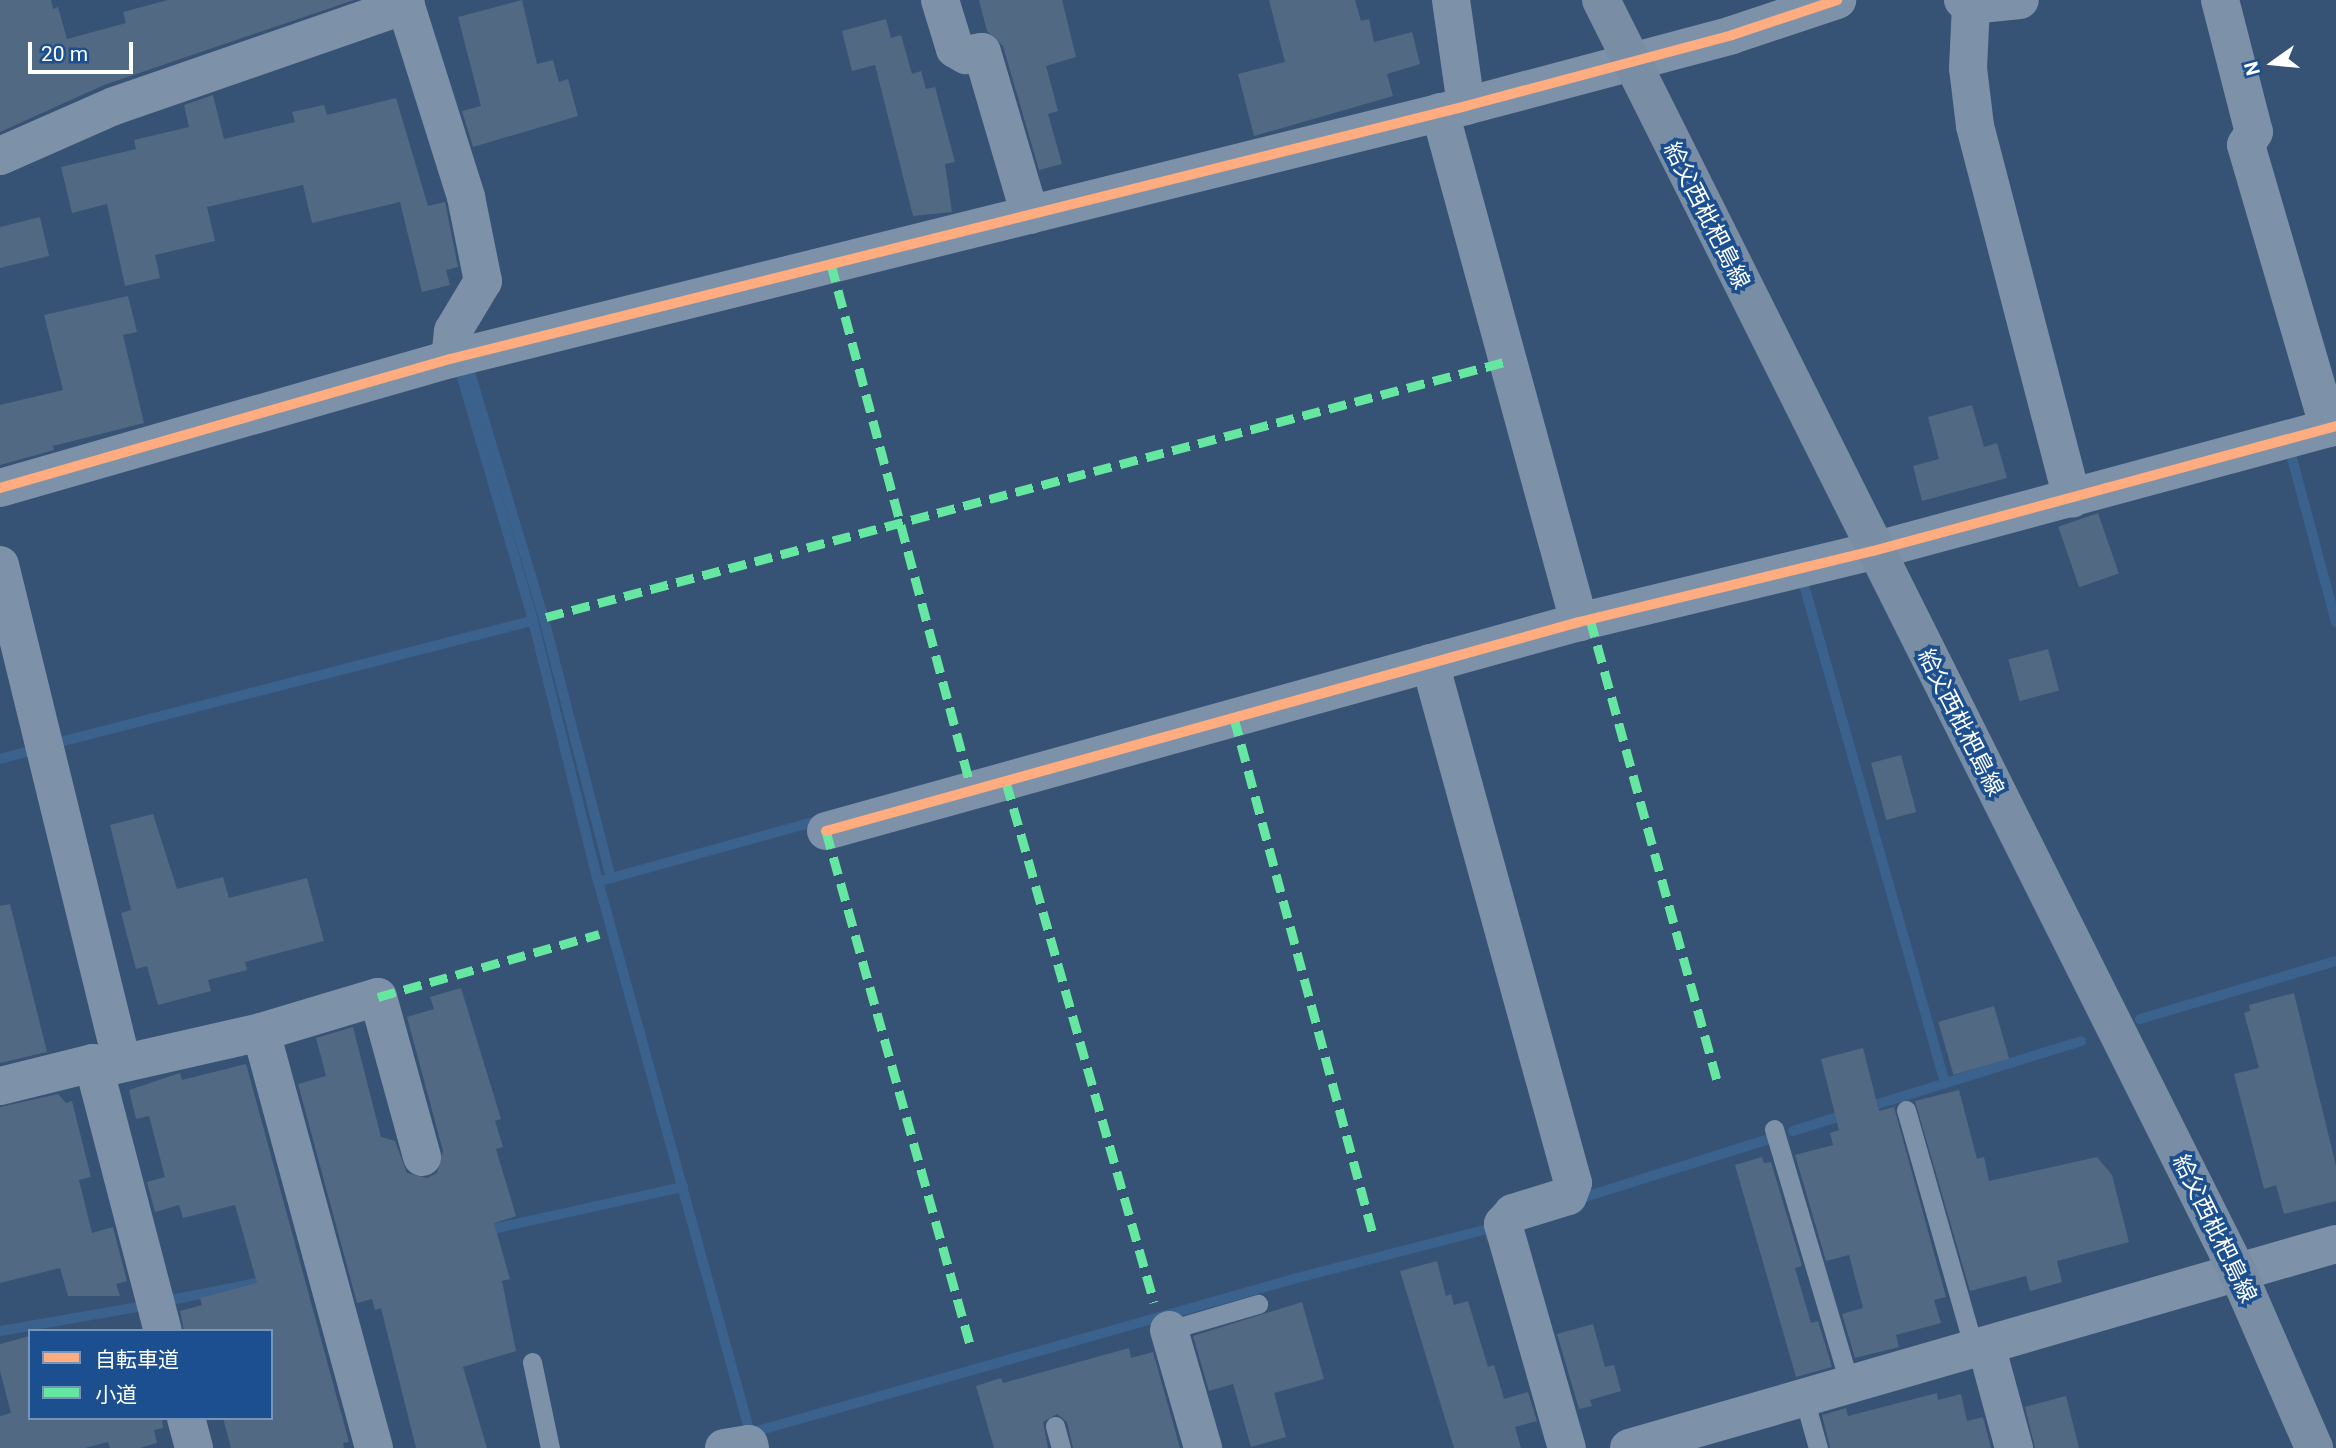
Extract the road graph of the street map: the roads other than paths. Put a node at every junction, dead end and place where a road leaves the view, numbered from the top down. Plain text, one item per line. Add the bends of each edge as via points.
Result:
1 (940, 0) edge
2 (1451, 0) edge
3 (1601, 0) edge
4 (1838, 0) edge
5 (2020, 0) edge
6 (2220, 0) edge
7 (405, 2) edge
8 (1967, 2) edge
9 (1629, 63) junction
10 (1453, 109) junction
11 (0, 156) edge
12 (1030, 215) junction
13 (450, 359) junction
14 (2333, 427) edge
15 (0, 488) edge
16 (2072, 499) junction
17 (1873, 551) junction
18 (0, 565) edge
19 (1579, 622) junction
20 (1430, 663) junction
21 (826, 831) dead end
22 (261, 1032) junction
23 (108, 1066) junction
24 (0, 1086) edge
25 (1906, 1110) dead end
26 (1774, 1129) dead end
27 (422, 1157) dead end
28 (2336, 1244) edge
29 (2238, 1273) junction
30 (1258, 1304) dead end
31 (163, 1329) edge
32 (1170, 1330) joint
33 (1980, 1347) junction
34 (532, 1362) dead end
35 (1850, 1385) junction
36 (1804, 1398) junction
37 (187, 1420) edge
38 (1055, 1426) dead end
39 (194, 1448) edge
40 (374, 1448) edge
41 (550, 1448) edge
42 (724, 1448) edge
43 (750, 1448) edge
44 (1060, 1448) edge
45 (1203, 1448) edge
46 (1567, 1448) edge
47 (1629, 1448) edge
48 (1818, 1448) edge
49 (2014, 1448) edge
50 (2314, 1448) edge

1 - 12 street via 954,49 966,55 982,51
2 - 10 street
3 - 9 main road, 給父西枇杷島線
4 - 9 street
5 - 8 street
6 - 14 street via 2254,132 2246,145
7 - 11 street via 114,106
7 - 13 street via 466,197 483,281 453,331
8 - 16 street via 1975,126
9 - 10 street
9 - 17 main road, 給父西枇杷島線
10 - 12 street
10 - 19 street
12 - 13 street
13 - 15 street
14 - 16 street
16 - 17 street
17 - 19 street
17 - 29 main road, 給父西枇杷島線
18 - 23 street
19 - 20 street
20 - 21 street
20 - 46 street via 1573,1183 1568,1196 1513,1213 1503,1224
22 - 23 street
22 - 27 street via 378,997
22 - 40 street
23 - 24 street via 93,1063
23 - 31 street
25 - 33 lane
26 - 35 lane
28 - 29 street
29 - 33 street
29 - 50 main road, 給父西枇杷島線
30 - 32 lane
32 - 45 street
33 - 35 street
33 - 49 street
34 - 41 lane
35 - 36 street
36 - 47 street
36 - 48 lane
37 - 39 street
38 - 44 lane
42 - 43 street via 749,1444

